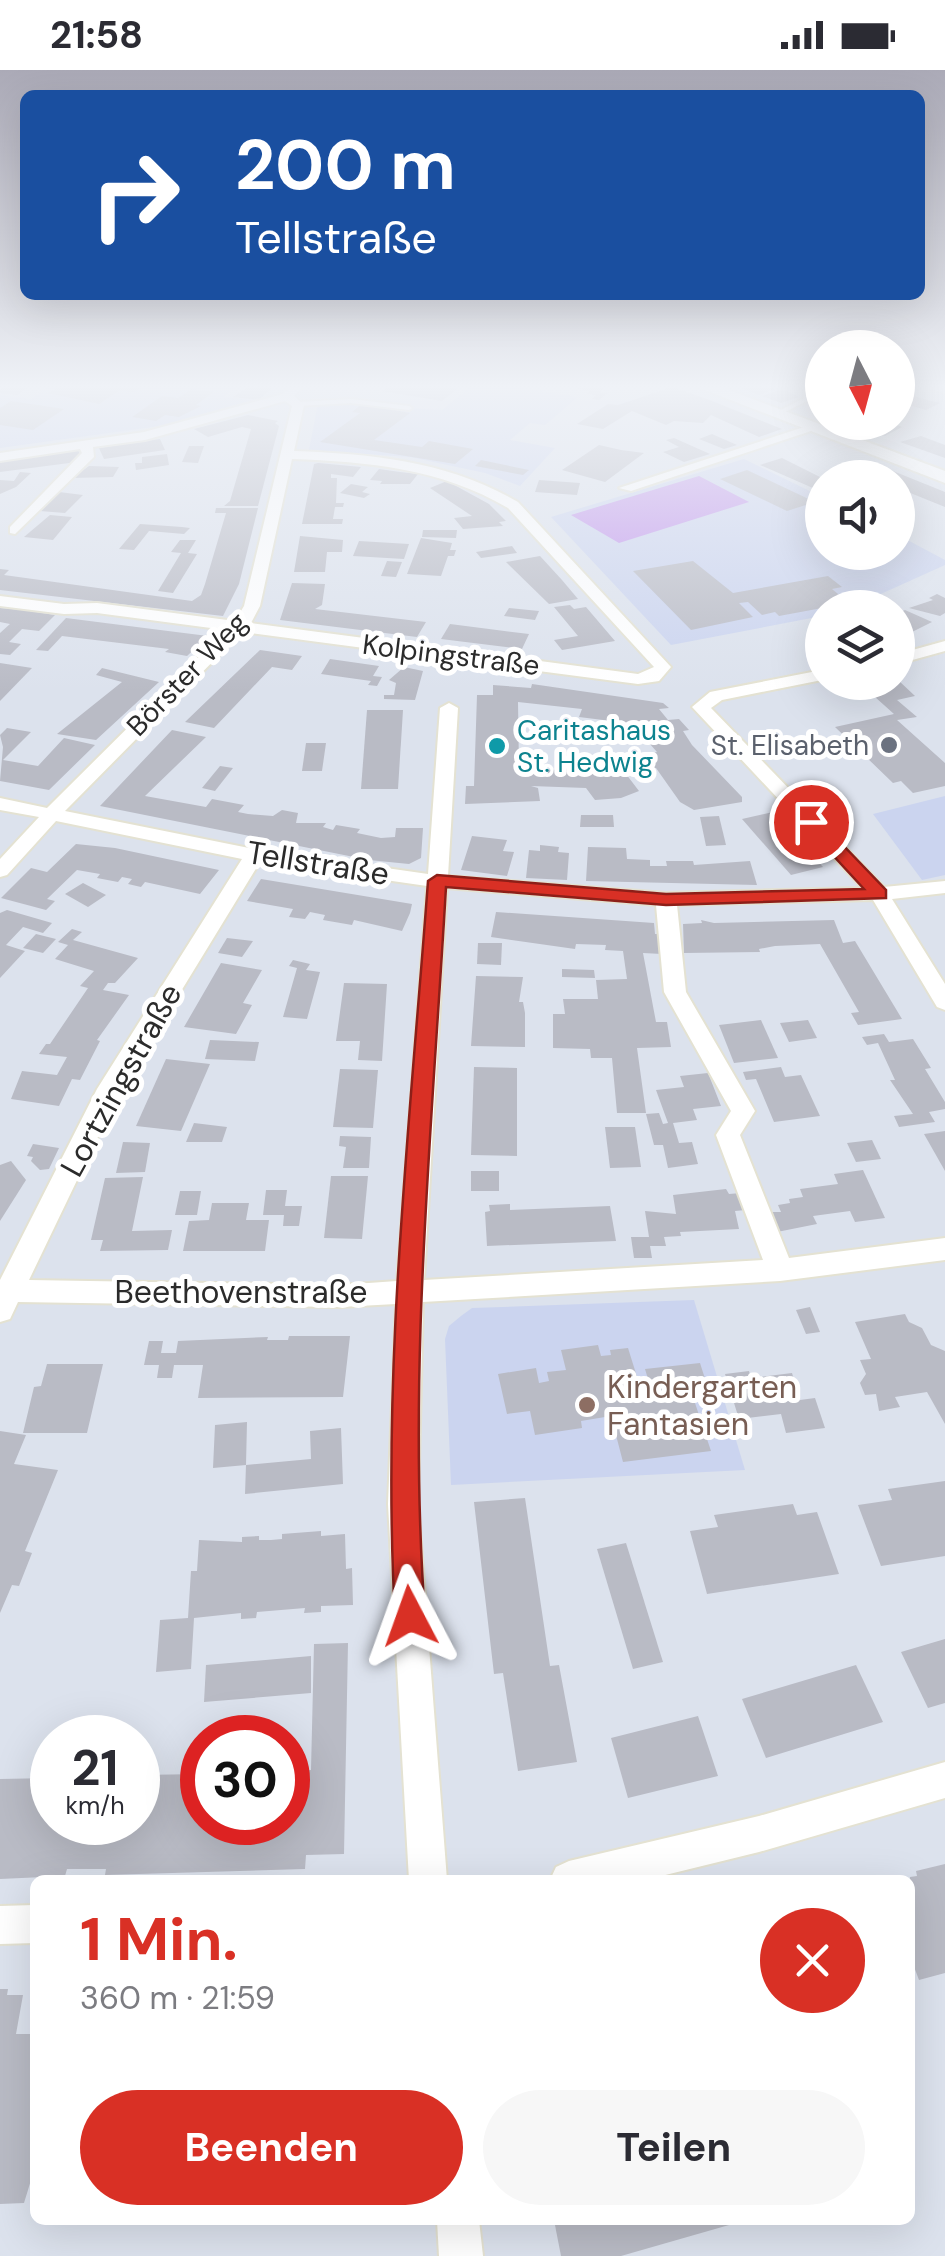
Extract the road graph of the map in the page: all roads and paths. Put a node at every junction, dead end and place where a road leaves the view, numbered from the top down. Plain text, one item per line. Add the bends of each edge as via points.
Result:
1 (57, 487) edge
2 (281, 487) edge
3 (487, 487) edge
4 (629, 487) edge
5 (626, 488) dead end
6 (15, 530) dead end
7 (0, 601) edge
8 (238, 628) junction
9 (941, 652) edge
10 (915, 656) edge
11 (805, 678) edge
12 (449, 708) dead end
13 (0, 804) edge
14 (56, 814) junction
15 (254, 854) junction
16 (0, 871) edge
17 (437, 881) junction
18 (945, 887) edge
19 (879, 894) junction
20 (666, 900) junction
21 (945, 1002) edge
22 (945, 1249) edge
23 (780, 1270) junction
24 (410, 1288) junction
25 (3, 1298) edge
26 (945, 1780) edge
27 (428, 1875) edge
28 (590, 1875) edge
29 (30, 1924) edge
30 (0, 1925) edge
31 (458, 2225) edge
32 (461, 2256) edge

1 - 6 street
2 - 8 street, Börster Weg via 252,606
3 - 8 street, Kolpingstraße via 528,520 661,670 638,679
4 - 5 street
7 - 8 street, Kolpingstraße
8 - 14 street, Börster Weg
9 - 10 street
11 - 19 street via 716,696 701,707
12 - 17 street
13 - 14 street, Tellstraße
14 - 15 street, Tellstraße
14 - 16 street, Börster Weg
15 - 17 street, Tellstraße
15 - 25 street, Lortzingstraße via 110,1089
17 - 20 street, Tellstraße
17 - 24 street
18 - 19 street, Tellstraße
19 - 20 street, Tellstraße
19 - 21 street
20 - 23 street via 675,992 743,1111 728,1135
22 - 23 street, Beethovenstraße
23 - 24 street, Beethovenstraße
24 - 25 street, Beethovenstraße via 340,1296
24 - 27 street via 403,1504
26 - 28 street
29 - 30 street
31 - 32 street

